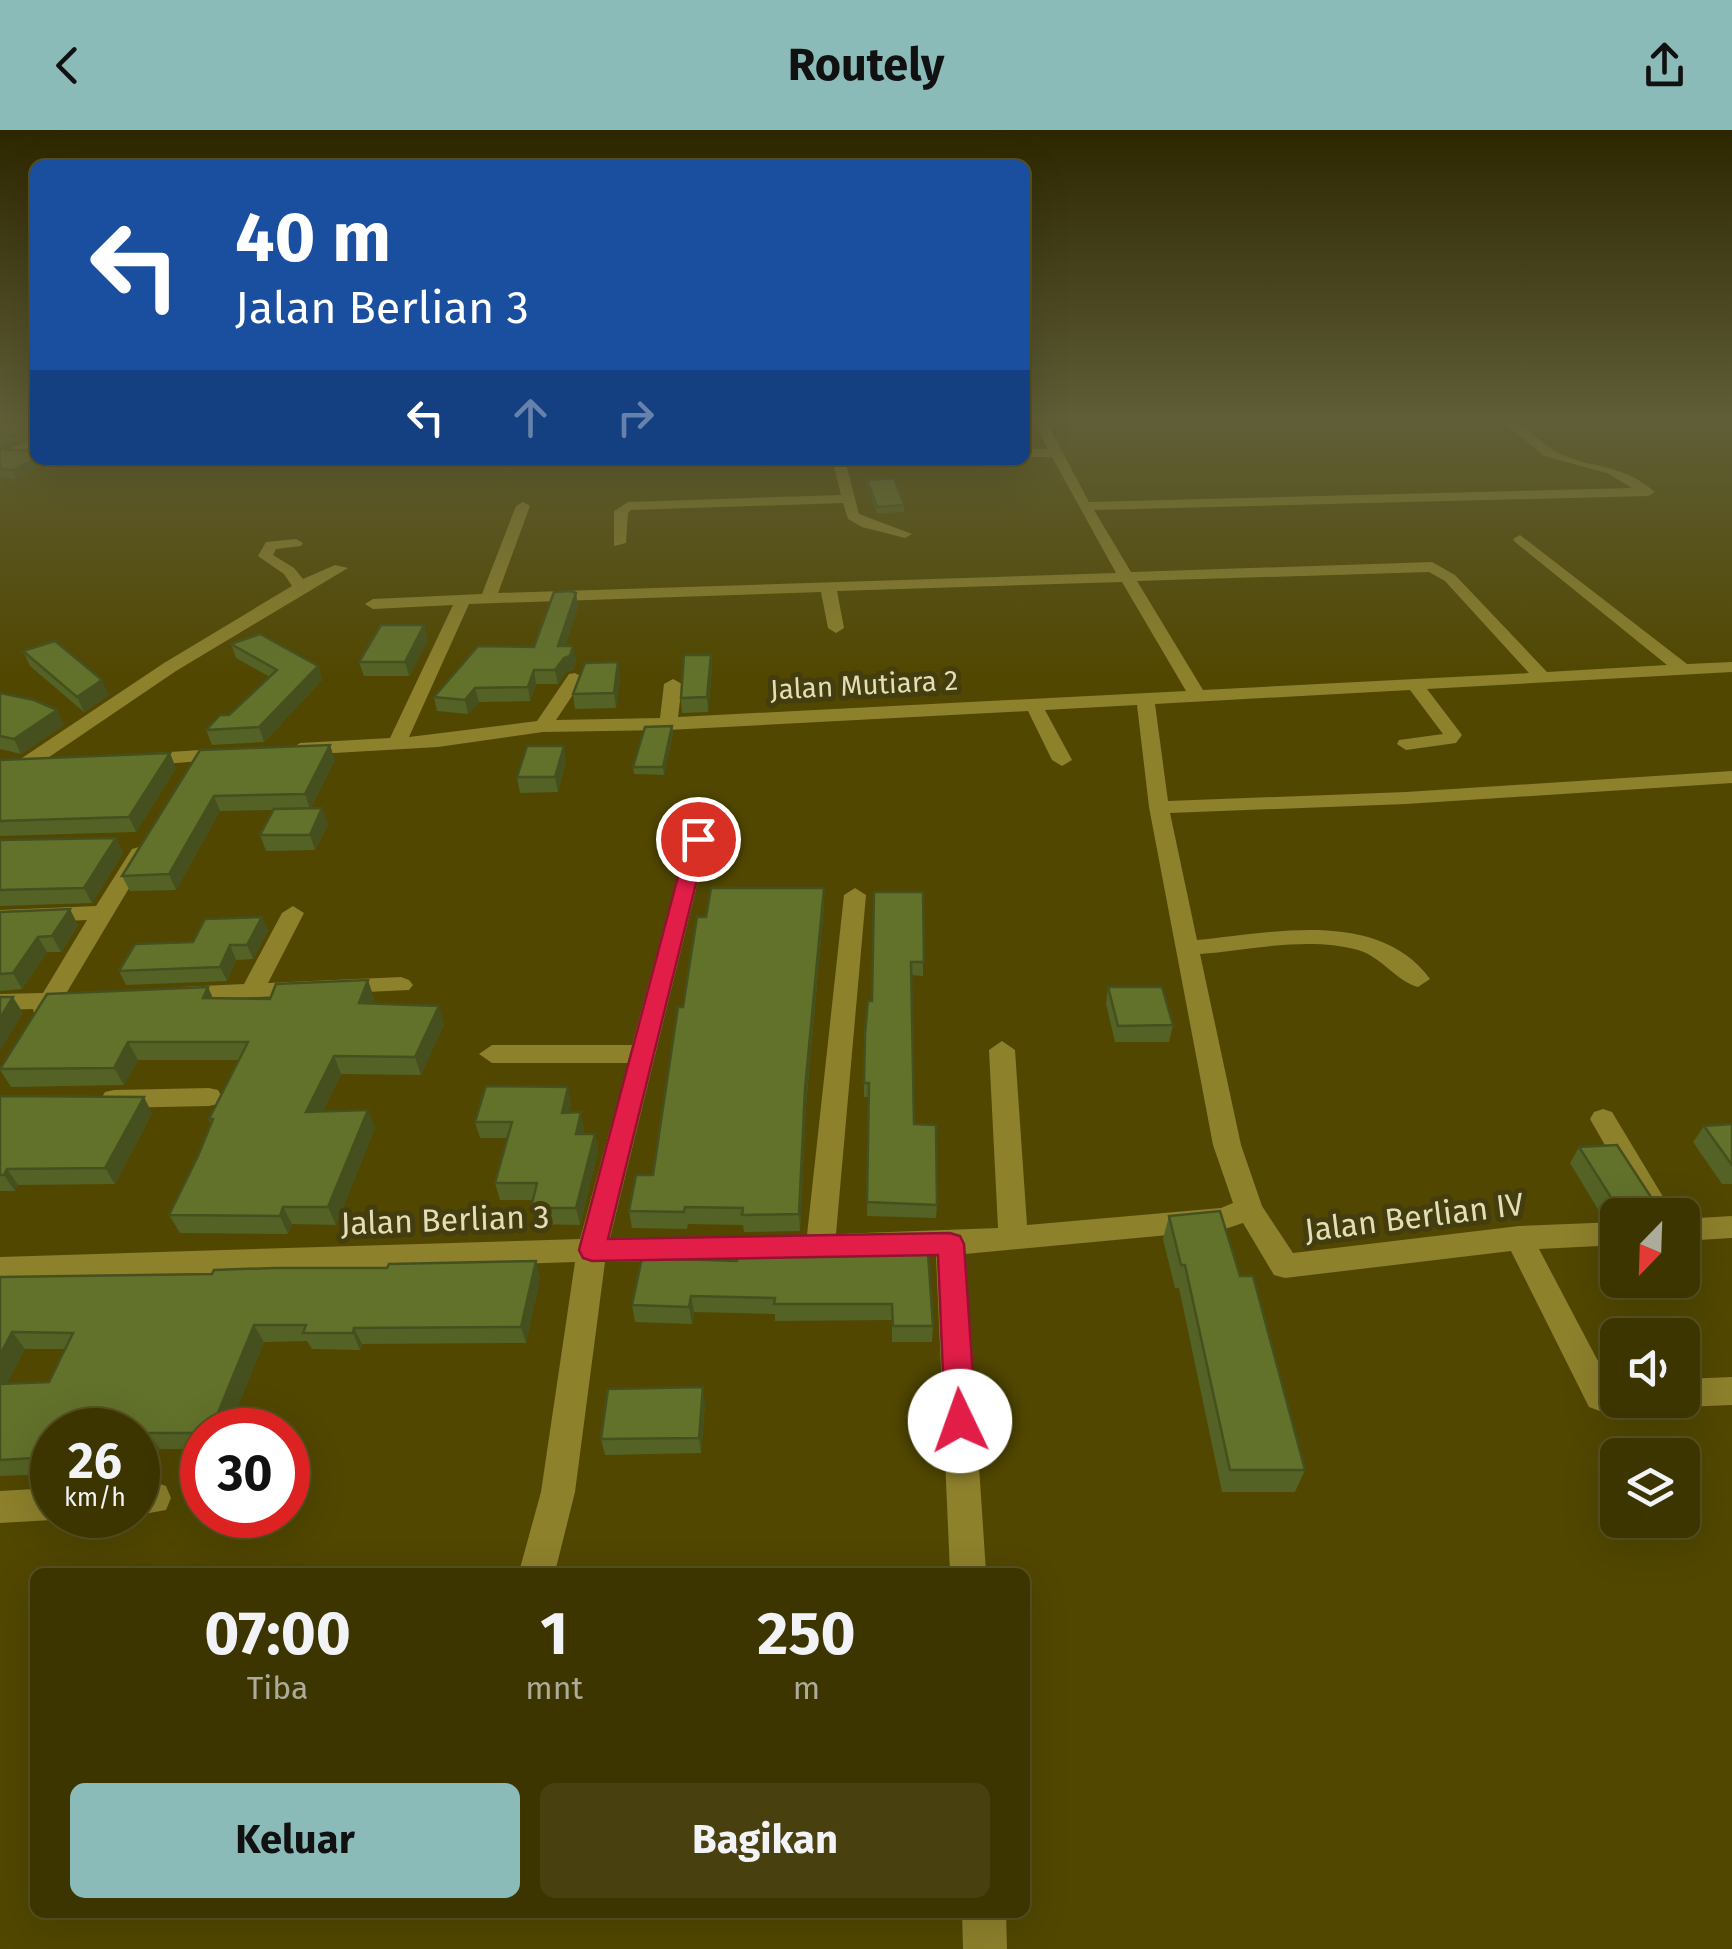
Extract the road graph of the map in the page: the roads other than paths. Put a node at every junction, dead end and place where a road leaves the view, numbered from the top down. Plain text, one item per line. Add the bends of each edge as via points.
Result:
1 (522, 506) dead end
2 (632, 506) edge
3 (851, 506) edge
4 (1084, 506) joint
5 (1089, 506) edge
6 (906, 534) dead end
7 (1520, 539) dead end
8 (296, 543) dead end
9 (619, 543) dead end
10 (340, 568) dead end
11 (1127, 578) junction
12 (828, 586) junction
13 (301, 588) junction
14 (488, 598) junction
15 (463, 600) junction
16 (373, 604) dead end
17 (836, 628) dead end
18 (1732, 667) edge
19 (1682, 669) junction
20 (1540, 676) junction
21 (575, 678) edge
22 (1413, 682) junction
23 (673, 684) dead end
24 (1196, 694) junction
25 (1145, 699) junction
26 (1034, 705) junction
27 (668, 724) junction
28 (542, 726) junction
29 (396, 743) junction
30 (1406, 744) dead end
31 (287, 750) edge
32 (250, 753) edge
33 (1062, 760) dead end
34 (119, 762) edge
35 (62, 764) edge
36 (23, 766) junction
37 (0, 767) edge
38 (1732, 777) edge
39 (1159, 806) junction
40 (706, 808) dead end
41 (143, 837) edge
42 (855, 895) dead end
43 (294, 913) dead end
44 (103, 914) junction
45 (0, 916) edge
46 (1189, 948) junction
47 (1418, 979) dead end
48 (400, 985) dead end
49 (252, 992) junction
50 (150, 996) edge
51 (110, 998) edge
52 (51, 1000) junction
53 (0, 1002) edge
54 (30, 1032) edge
55 (1002, 1050) dead end
56 (492, 1054) dead end
57 (643, 1054) junction
58 (209, 1098) dead end
59 (95, 1099) edge
60 (1603, 1120) dead end
61 (1650, 1198) edge
62 (1250, 1209) junction
63 (1732, 1227) edge
64 (1700, 1229) edge
65 (1600, 1234) edge
66 (1012, 1238) junction
67 (1519, 1238) junction
68 (950, 1244) junction
69 (820, 1246) junction
70 (592, 1250) junction
71 (0, 1269) edge
72 (1732, 1391) edge
73 (1700, 1392) edge
74 (1600, 1397) edge
75 (30, 1505) edge
76 (0, 1507) edge
77 (538, 1568) edge
78 (968, 1568) edge
79 (984, 1918) edge
80 (986, 1949) edge

1 - 14 street
2 - 9 street via 621,510
3 - 6 street via 858,520
4 - 5 street
4 - 11 street
7 - 19 street
8 - 13 street via 274,544 265,556
10 - 13 street
11 - 12 street
11 - 20 street via 1432,567 1450,578
11 - 24 street
12 - 14 street
12 - 17 street
13 - 36 street
14 - 15 street
15 - 16 street
15 - 29 street
18 - 19 street, Jalan Mutiara 2
19 - 20 street, Jalan Mutiara 2
20 - 22 street, Jalan Mutiara 2
21 - 28 street
22 - 24 street, Jalan Mutiara 2
22 - 30 street via 1454,734
23 - 27 street
24 - 25 street, Jalan Mutiara 2
25 - 26 street, Jalan Mutiara 2
25 - 39 street
26 - 27 street, Jalan Mutiara 2
26 - 33 street
27 - 28 street, Jalan Mutiara 2
28 - 29 street, Jalan Mutiara 2
29 - 31 street, Jalan Mutiara 2
32 - 34 street via 191,766
35 - 36 street
36 - 37 street
38 - 39 street
39 - 46 street
40 - 57 street
41 - 44 street
42 - 69 street
43 - 49 street
44 - 45 street
44 - 52 street
46 - 47 street via 1330,938 1389,954
46 - 62 street via 1226,1145
48 - 49 street
49 - 50 street
51 - 52 street
52 - 53 street
52 - 54 street
55 - 66 street
56 - 57 street
57 - 70 street
58 - 59 street
60 - 61 street
62 - 66 street, Jalan Berlian 3 via 1222,1219
62 - 67 street, Jalan Berlian IV via 1285,1266
63 - 64 street
65 - 67 street, Jalan Berlian IV
66 - 68 street, Jalan Berlian 3
67 - 74 street
68 - 69 street, Jalan Berlian 3
68 - 78 street
69 - 70 street, Jalan Berlian 3
70 - 71 street, Jalan Berlian 3
70 - 77 street via 558,1492
72 - 73 street
75 - 76 street
79 - 80 street

